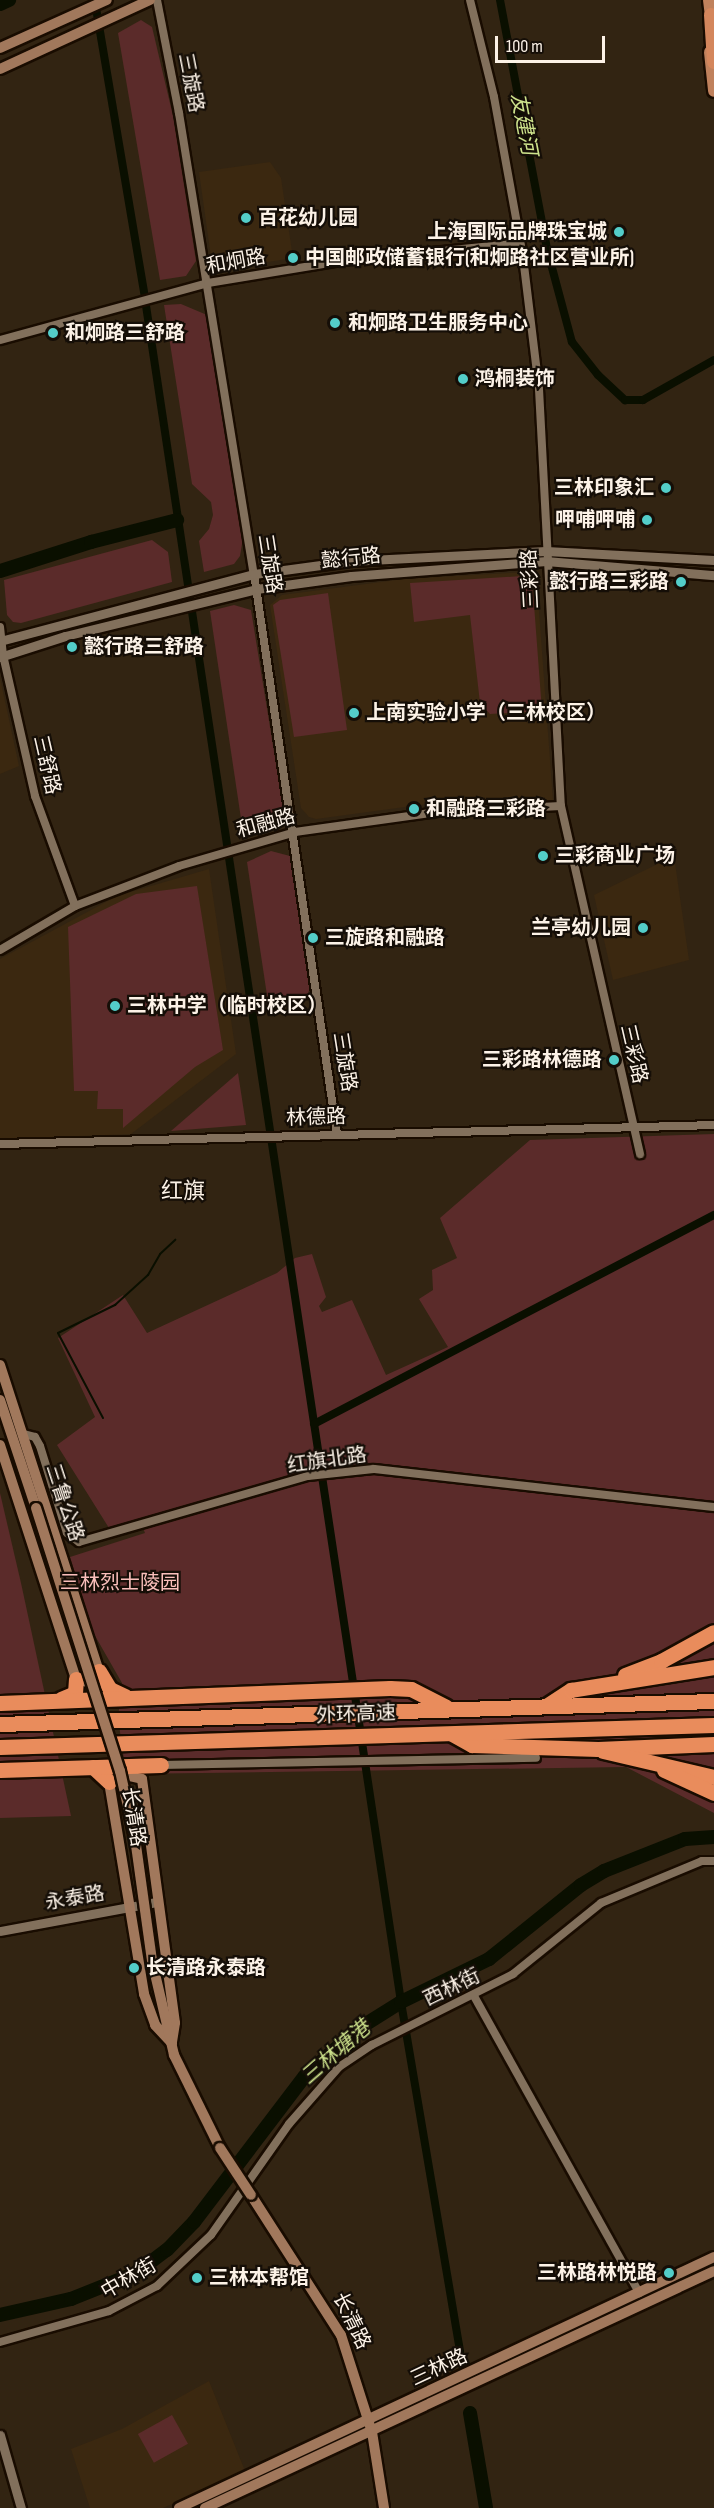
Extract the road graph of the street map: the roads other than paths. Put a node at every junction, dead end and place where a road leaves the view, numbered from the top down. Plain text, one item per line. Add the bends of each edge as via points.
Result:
1 (107, 0) edge
2 (150, 0) edge
3 (157, 0) edge
4 (470, 0) edge
5 (709, 0) edge
6 (711, 15) junction
7 (714, 33) edge
8 (0, 48) edge
9 (714, 62) edge
10 (0, 69) edge
11 (714, 91) edge
12 (520, 243) junction
13 (208, 283) junction
14 (0, 340) edge
15 (546, 551) junction
16 (714, 560) edge
17 (546, 561) junction
18 (254, 574) junction
19 (714, 575) edge
20 (256, 589) junction
21 (0, 627) edge
22 (1, 641) edge
23 (1, 656) edge
24 (561, 806) junction
25 (295, 832) junction
26 (75, 906) junction
27 (0, 950) edge
28 (633, 1124) junction
29 (714, 1125) edge
30 (337, 1134) junction
31 (0, 1144) edge
32 (640, 1154) dead end
33 (0, 1365) edge
34 (0, 1400) edge
35 (24, 1434) junction
36 (0, 1445) edge
37 (714, 1507) edge
38 (714, 1632) edge
39 (714, 1642) edge
40 (661, 1661) junction
41 (714, 1667) edge
42 (99, 1671) junction
43 (76, 1679) junction
44 (596, 1686) junction
45 (128, 1697) junction
46 (58, 1699) junction
47 (714, 1701) edge
48 (0, 1703) edge
49 (546, 1706) junction
50 (448, 1709) junction
51 (0, 1724) edge
52 (714, 1725) edge
53 (449, 1733) junction
54 (714, 1744) edge
55 (0, 1748) edge
56 (598, 1749) junction
57 (536, 1758) dead end
58 (657, 1764) junction
59 (161, 1766) junction
60 (93, 1767) junction
61 (0, 1770) edge
62 (714, 1777) edge
63 (142, 1779) junction
64 (109, 1782) junction
65 (714, 1793) edge
66 (714, 1861) edge
67 (157, 1902) junction
68 (129, 1907) junction
69 (0, 1931) edge
70 (152, 1961) joint
71 (474, 1996) junction
72 (171, 2043) junction
73 (247, 2194) junction
74 (714, 2257) edge
75 (714, 2271) edge
76 (639, 2293) junction
77 (0, 2342) edge
78 (454, 2388) junction
79 (368, 2420) junction
80 (372, 2432) junction
81 (0, 2435) edge
82 (21, 2508) edge
83 (179, 2508) edge
84 (205, 2508) edge
85 (384, 2508) edge

1 - 8 main road
2 - 10 main road
3 - 13 street, 三旋路
4 - 12 street, 三彩路 via 494,97
5 - 6 main road
6 - 7 main road
6 - 9 highway
6 - 11 main road
12 - 13 street, 和炯路 via 341,261
12 - 15 street, 三彩路 via 539,388
13 - 14 street, 和炯路
13 - 18 street, 三旋路
15 - 16 street, 懿行路
15 - 17 street, 三彩路
15 - 18 street, 懿行路 via 350,561
17 - 19 street, 懿行路
17 - 20 street, 懿行路 via 351,576
17 - 24 street, 三彩路
18 - 20 street, 三旋路
18 - 22 street, 懿行路
20 - 23 street, 懿行路
20 - 25 street, 三旋路
21 - 22 street, 三舒路
22 - 23 street, 三舒路
23 - 26 street, 三舒路 via 35,796
24 - 25 street, 和融路 via 438,812
24 - 28 street, 三彩路
25 - 26 street, 和融路 via 212,856
25 - 30 street, 三旋路
26 - 27 street, 和融路
28 - 29 street, 林德路
28 - 30 street, 林德路
28 - 32 street, 三彩路
30 - 31 street, 林德路
33 - 35 main road, 三鲁公路
34 - 70 main road, 三鲁公路, bridge via 120,1771 135,1838
35 - 37 street, 红旗北路 via 35,1437 40,1446 67,1533 79,1542 308,1476 374,1469
35 - 42 main road, 三鲁公路
36 - 43 main road, 三鲁公路
38 - 40 highway
39 - 40 highway via 677,1661
40 - 44 highway
41 - 44 highway
42 - 43 main road via 91,1683
42 - 45 highway via 110,1689
43 - 46 highway via 75,1693
44 - 49 highway via 571,1690
45 - 46 highway
45 - 50 highway via 411,1689
46 - 48 highway
47 - 49 highway, 外环高速
49 - 50 highway, 外环高速
50 - 51 highway, 外环高速
52 - 53 highway, 外环高速
53 - 55 highway, 外环高速
53 - 56 highway via 472,1745
54 - 56 highway
56 - 58 highway
57 - 59 street
58 - 62 highway via 668,1763
58 - 65 highway
59 - 60 highway
59 - 63 main road via 150,1769
60 - 61 highway
60 - 64 highway
63 - 64 main road, 长清路 via 124,1775
63 - 67 main road, 长清路
64 - 68 main road, 长清路
66 - 71 street, 西林街 via 702,1861 601,1902 528,1963
67 - 68 street, 永泰路
67 - 72 main road, 长清路 via 175,2024
68 - 69 street, 永泰路
68 - 72 main road, 长清路 via 144,1994 154,2025
70 - 72 main road, 长清路
71 - 73 street, 西林街 via 355,2055 324,2081 266,2155
71 - 76 street
72 - 73 main road, 长清路, bridge via 220,2148
73 - 77 street, 中林街 via 197,2250 144,2294 109,2311
73 - 79 main road, 长清路 via 333,2318
74 - 76 main road, 三林路
75 - 78 main road, 三林路 via 476,2383
76 - 78 main road, 三林路 via 475,2371
78 - 79 main road, 三林路
78 - 80 main road, 三林路
79 - 80 main road, 长清路
79 - 83 main road, 三林路
80 - 84 main road, 三林路
80 - 85 main road, 长清路
81 - 82 street

